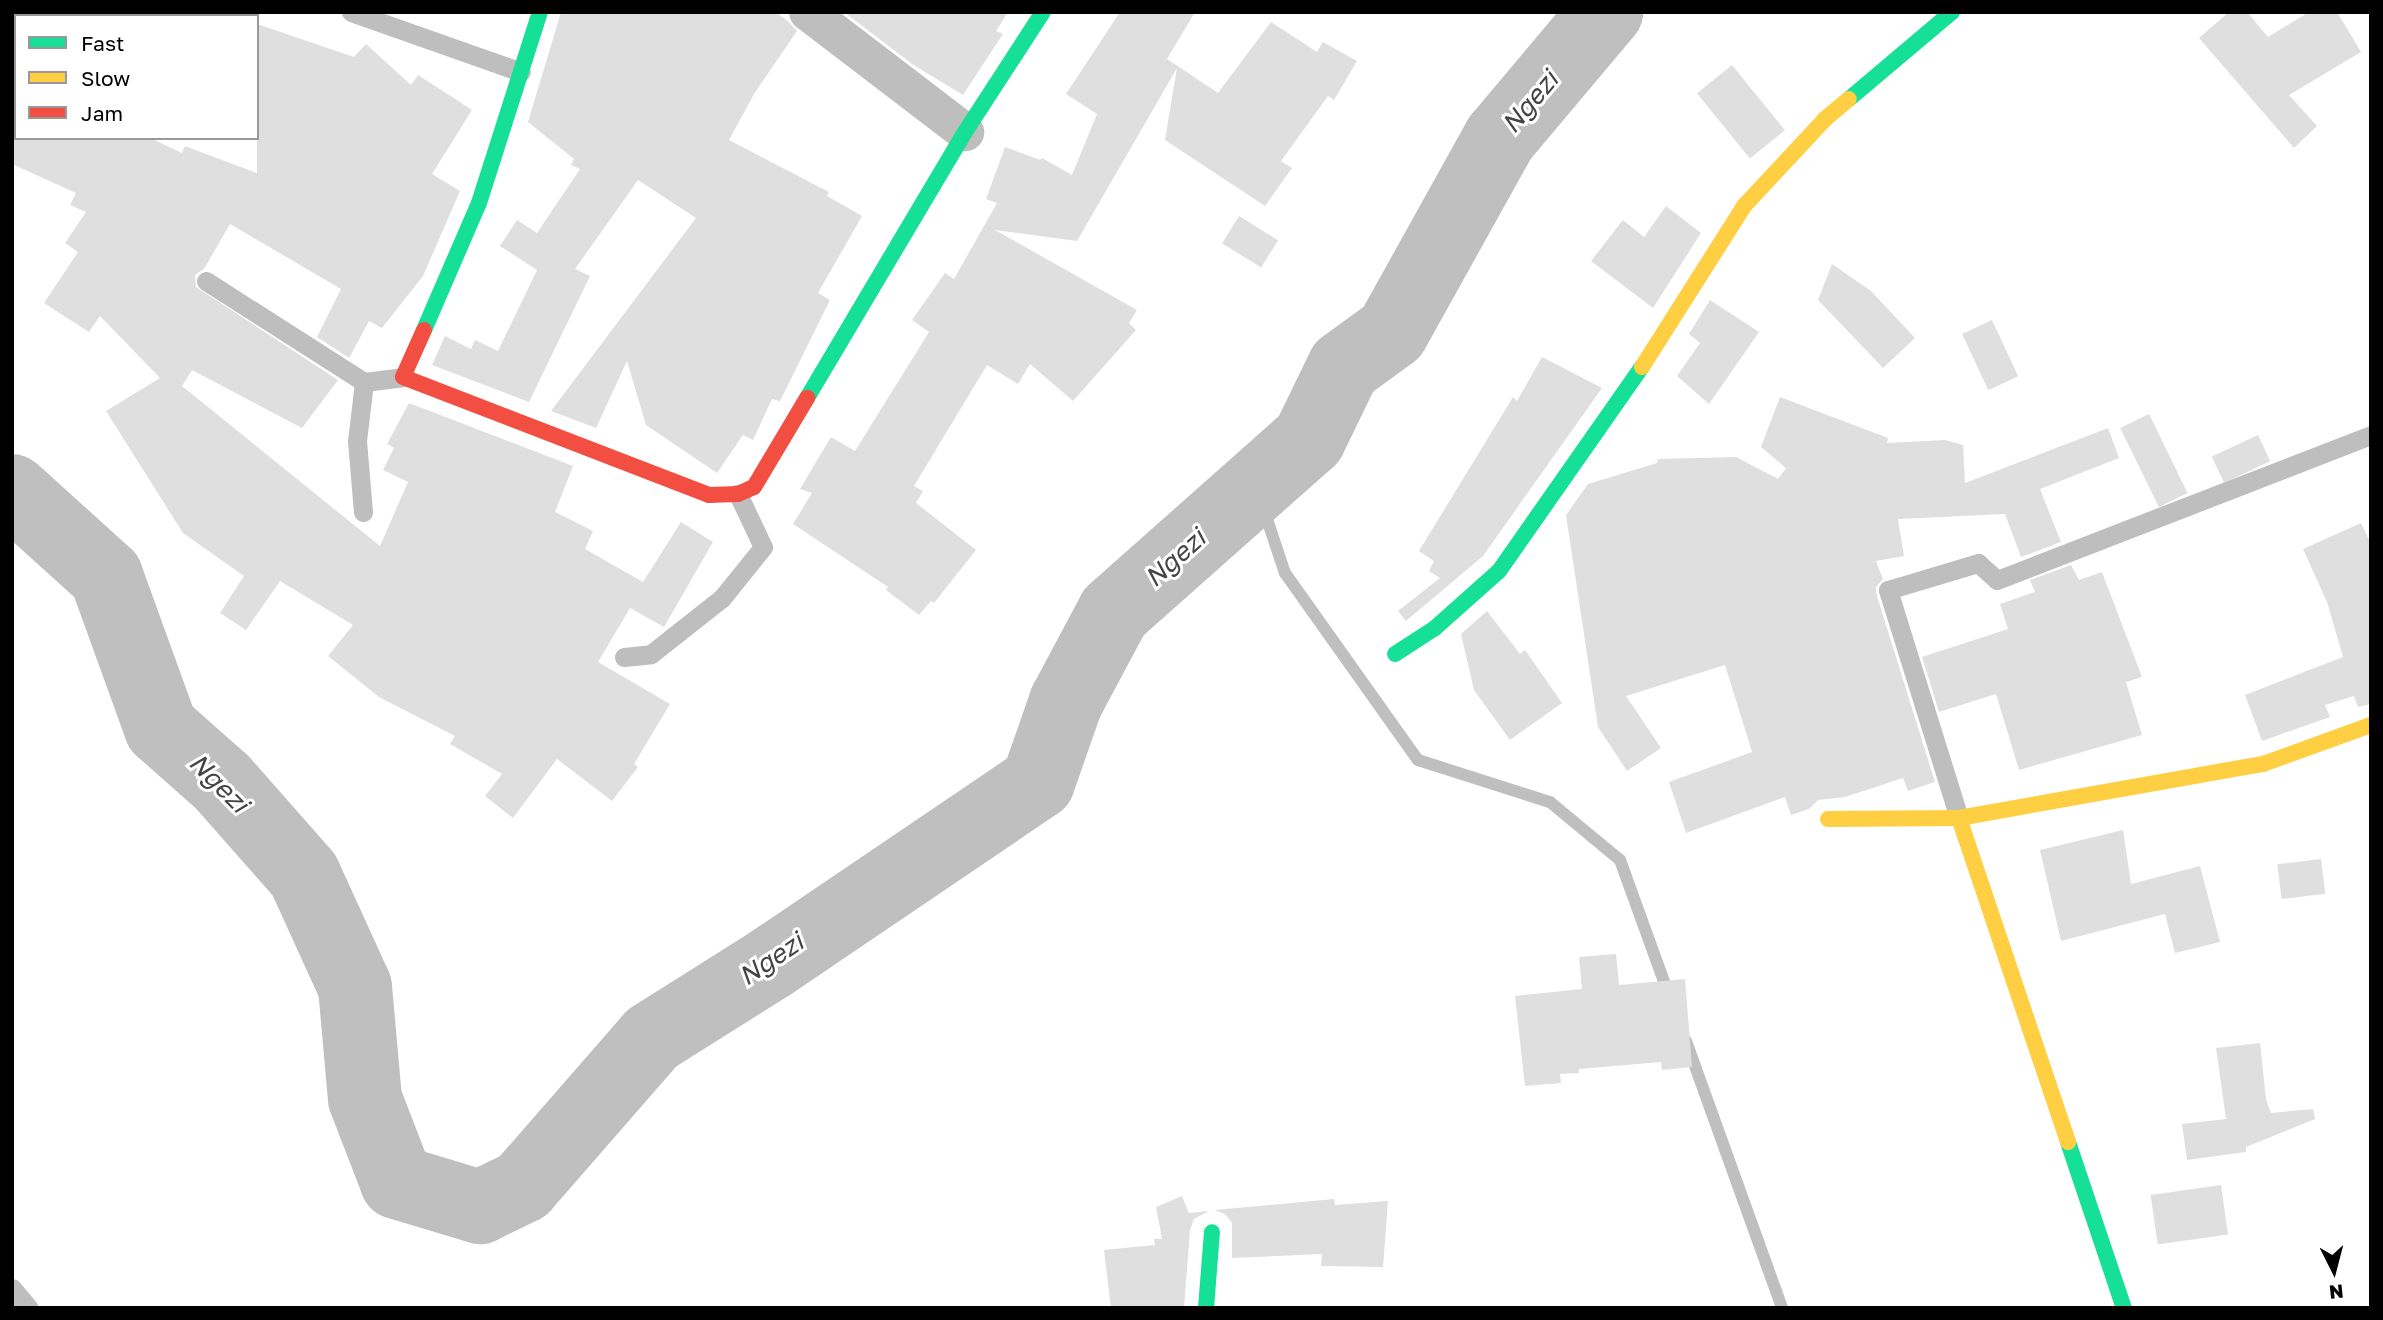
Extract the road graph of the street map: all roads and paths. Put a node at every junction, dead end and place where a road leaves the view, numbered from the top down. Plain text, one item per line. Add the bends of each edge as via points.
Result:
1 (351, 12) edge
2 (540, 12) edge
3 (808, 12) edge
4 (1043, 12) edge
5 (1952, 12) edge
6 (521, 72) junction
7 (965, 132) junction
8 (206, 281) dead end
9 (403, 377) junction
10 (364, 382) junction
11 (2371, 435) edge
12 (738, 494) junction
13 (363, 512) dead end
14 (1395, 654) dead end
15 (624, 657) dead end
16 (2371, 725) edge
17 (1959, 818) junction
18 (1828, 819) dead end
19 (1212, 1232) dead end
20 (12, 1288) edge
21 (29, 1308) edge
22 (1206, 1308) edge
23 (2124, 1308) edge

1 - 6 lane
2 - 6 street
3 - 7 street
4 - 7 street
5 - 14 street via 1825,118 1744,206 1615,409 1499,571 1435,628
6 - 9 street via 479,203
7 - 12 street via 754,486
8 - 10 lane
9 - 10 lane
9 - 12 street via 709,495
10 - 13 lane via 357,441
11 - 17 lane via 1997,580 1978,564 1888,590
12 - 15 lane via 763,547 722,598 651,654
16 - 17 street via 2263,764
17 - 18 street
17 - 23 street
19 - 22 street
20 - 21 lane

